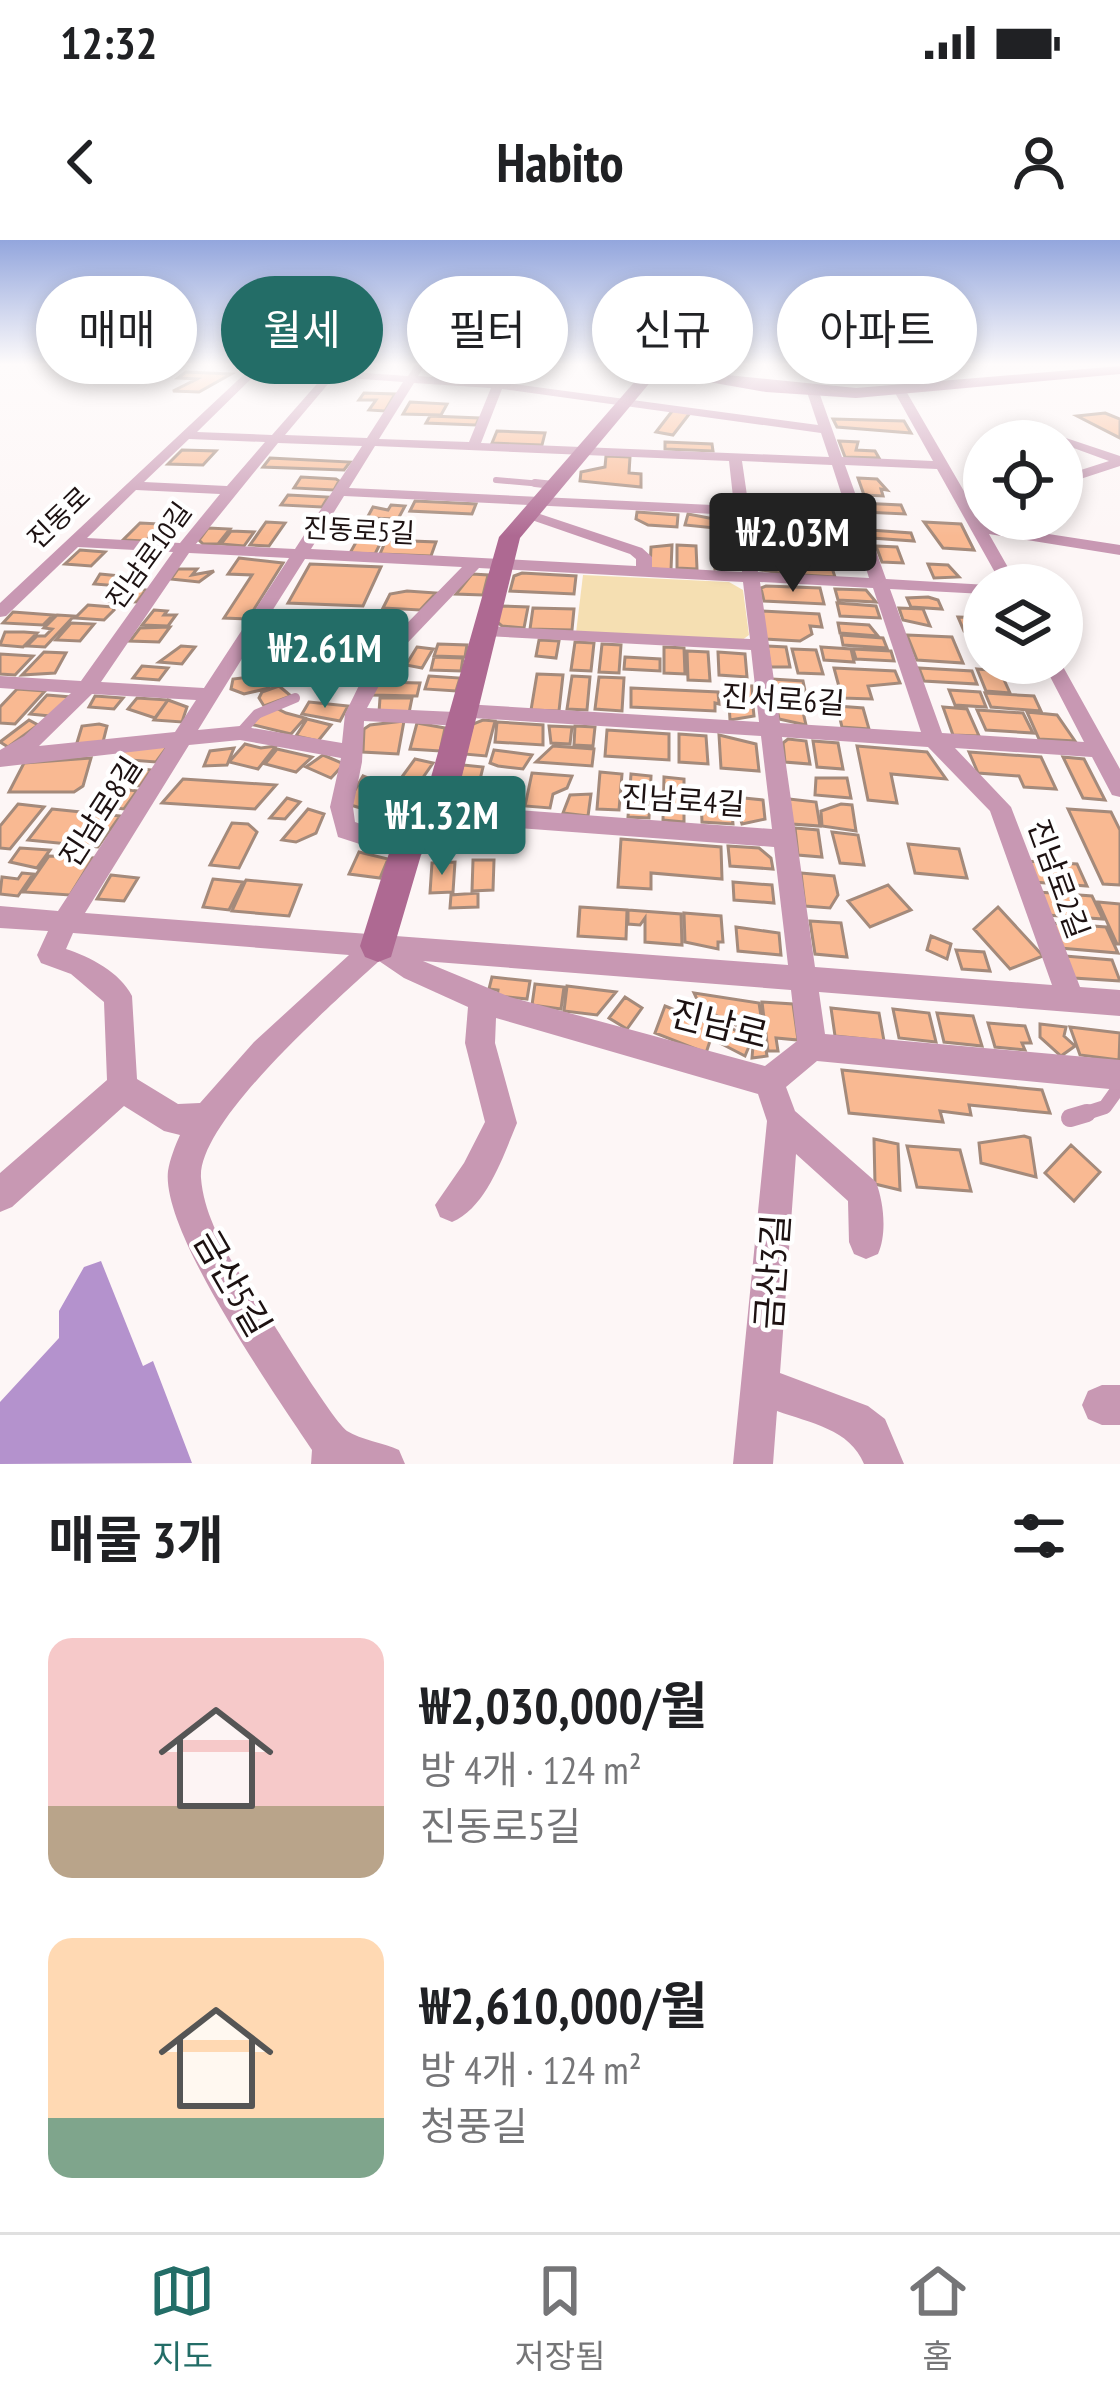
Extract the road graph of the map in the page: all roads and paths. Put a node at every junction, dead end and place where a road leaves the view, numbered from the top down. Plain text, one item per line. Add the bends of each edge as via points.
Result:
1 (199, 422) edge
2 (290, 422) edge
3 (384, 422) edge
4 (482, 422) edge
5 (609, 422) edge
6 (774, 422) edge
7 (823, 422) edge
8 (917, 422) edge
9 (826, 430) junction
10 (185, 435) junction
11 (276, 439) junction
12 (371, 442) junction
13 (473, 446) junction
14 (1083, 448) edge
15 (584, 450) junction
16 (735, 457) junction
17 (837, 460) junction
18 (1120, 462) edge
19 (941, 465) junction
20 (1083, 474) edge
21 (496, 479) dead end
22 (131, 486) junction
23 (233, 490) junction
24 (342, 492) junction
25 (540, 500) junction
26 (963, 502) edge
27 (742, 519) junction
28 (860, 532) junction
29 (1055, 540) edge
30 (73, 542) junction
31 (183, 549) junction
32 (1120, 550) edge
33 (301, 555) junction
34 (474, 564) junction
35 (502, 565) junction
36 (644, 572) junction
37 (749, 577) junction
38 (877, 584) junction
39 (963, 588) edge
40 (0, 611) edge
41 (485, 631) junction
42 (245, 644) junction
43 (758, 645) junction
44 (376, 661) junction
45 (0, 682) edge
46 (1063, 684) edge
47 (91, 687) junction
48 (211, 695) junction
49 (295, 698) dead end
50 (355, 714) junction
51 (463, 715) junction
52 (768, 730) junction
53 (240, 733) junction
54 (188, 734) junction
55 (1120, 736) edge
56 (934, 740) junction
57 (1094, 741) junction
58 (351, 752) junction
59 (4, 758) edge
60 (1120, 789) edge
61 (437, 813) junction
62 (782, 839) junction
63 (406, 850) junction
64 (0, 917) edge
65 (65, 922) junction
66 (378, 946) junction
67 (800, 980) junction
68 (483, 999) junction
69 (1071, 1000) junction
70 (1120, 1004) edge
71 (812, 1047) junction
72 (1120, 1075) edge
73 (769, 1082) junction
74 (1120, 1086) edge
75 (122, 1087) junction
76 (1070, 1118) dead end
77 (203, 1119) junction
78 (783, 1121) junction
79 (0, 1195) edge
80 (452, 1205) dead end
81 (866, 1242) dead end
82 (763, 1386) junction
83 (332, 1455) edge
84 (385, 1464) edge
85 (753, 1464) edge
86 (884, 1464) edge

1 - 10 street, 진동로
2 - 11 street, 진남로10길
3 - 12 street, 진남로8길
4 - 13 street
5 - 15 street
6 - 9 street
7 - 9 street, 진남로2길
8 - 19 street
9 - 17 street, 진남로2길
10 - 11 street
10 - 22 street, 진동로
11 - 12 street
11 - 23 street, 진남로10길
12 - 13 street
12 - 24 street, 진남로8길
13 - 15 street
14 - 18 street
15 - 16 street
15 - 25 street
16 - 17 street
16 - 27 street, 진남로4길
17 - 19 street
17 - 28 street, 진남로2길
18 - 20 street
19 - 26 street
21 - 25 lane
22 - 23 street
22 - 30 street, 진동로
23 - 31 street, 진남로10길
24 - 25 street
24 - 33 street, 진남로8길
25 - 27 street
25 - 35 street via 510,537
25 - 36 street via 637,551
27 - 28 street
27 - 37 street, 진남로4길
28 - 38 street, 진남로2길
29 - 32 street
30 - 31 street, 진동로5길
30 - 40 street, 진동로
31 - 33 street, 진동로5길
31 - 47 street, 진남로10길
33 - 34 street, 진동로5길
33 - 42 street, 진남로8길
34 - 35 street, 진동로5길
34 - 44 street
35 - 36 street, 진동로5길
35 - 41 street
36 - 37 street, 진동로5길
37 - 38 street, 진동로5길
37 - 43 street, 진남로4길
38 - 39 street, 진동로5길
38 - 56 street, 진남로2길
41 - 43 street
41 - 51 street
42 - 44 street via 305,642
42 - 48 street, 진남로8길
43 - 52 street, 진남로4길
44 - 50 street
45 - 47 street
46 - 57 street
47 - 48 street
47 - 59 street, 진남로10길
48 - 54 street, 진남로8길
49 - 53 lane via 257,714
50 - 51 street, 진서로6길
50 - 58 street
51 - 52 street, 진서로6길
51 - 61 street
52 - 56 street, 진서로6길
52 - 62 street, 진남로4길
53 - 54 street
53 - 58 street
54 - 59 street, 진남로8길
54 - 65 street, 진남로8길
55 - 57 street, 진서로6길
56 - 57 street, 진서로6길
56 - 69 street, 진남로2길 via 1000,807
57 - 60 street
58 - 63 street via 339,814 346,831
61 - 62 street, 진남로4길
61 - 63 street
62 - 67 street, 진남로4길
63 - 66 street
64 - 65 street, 진남로
65 - 66 street, 진남로
65 - 75 street via 50,955 81,966 118,996
66 - 67 street, 진남로
66 - 68 street, 진남로 via 401,965
66 - 77 street, 금산5길
67 - 69 street, 진남로
67 - 71 street, 진남로4길
68 - 73 street, 진남로
68 - 80 street via 480,1043 501,1123
69 - 70 street, 진남로
71 - 72 street
71 - 73 street, 진남로
73 - 78 street, 금산3길
74 - 76 lane via 1105,1107
75 - 77 street via 176,1120
75 - 79 street
77 - 83 street, 금산5길 via 184,1173 191,1208
78 - 81 street via 864,1194
78 - 82 street, 금산3길
82 - 85 street, 금산3길
82 - 86 street via 854,1420 871,1433
83 - 84 street

